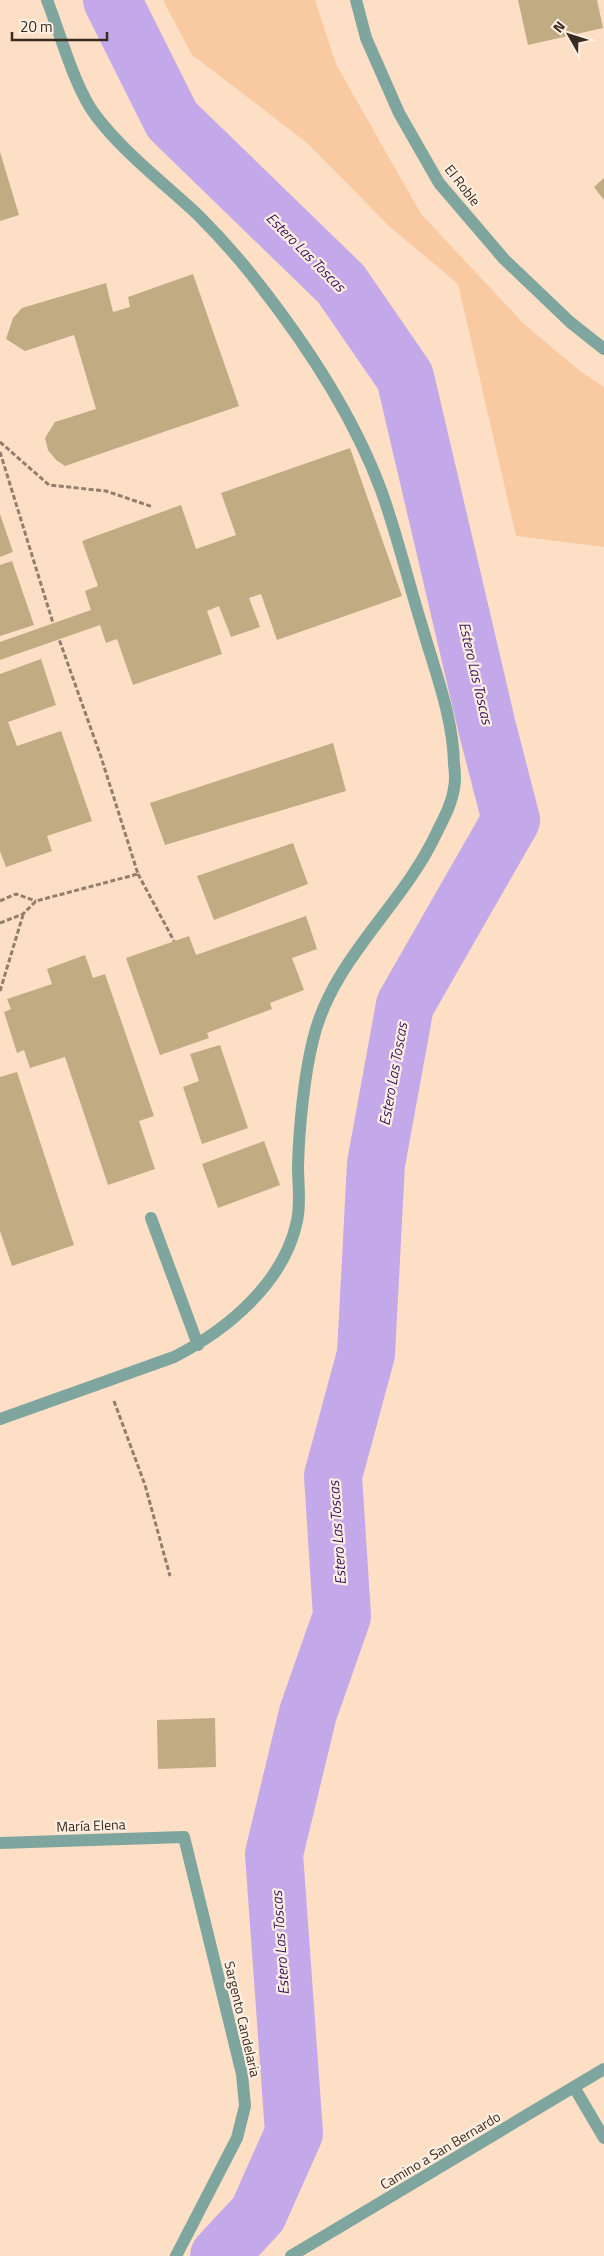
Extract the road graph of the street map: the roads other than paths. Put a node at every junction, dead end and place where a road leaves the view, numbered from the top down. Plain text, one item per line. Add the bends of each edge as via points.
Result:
1 (48, 0) edge
2 (356, 0) edge
3 (604, 349) edge
4 (151, 1218) dead end
5 (198, 1345) junction
6 (0, 1419) edge
7 (184, 1837) joint
8 (0, 1844) edge
9 (604, 2069) edge
10 (574, 2087) junction
11 (604, 2138) edge
12 (176, 2256) edge
13 (291, 2256) edge

1 - 5 street via 82,92 94,114 144,167 200,217 249,272 328,385 358,438 381,490 447,709 454,748 455,786 432,843 400,895 345,967 325,1001 313,1040 298,1161 298,1219 286,1255 235,1318
2 - 3 street, El Roble via 366,38 399,113 439,183 504,259 570,322
4 - 5 street
5 - 6 street via 174,1357
7 - 8 street, María Elena
7 - 12 street, Sargento Candelaria via 242,2074 245,2106 237,2138
9 - 10 street, Camino a San Bernardo
10 - 11 street
10 - 13 street, Camino a San Bernardo

